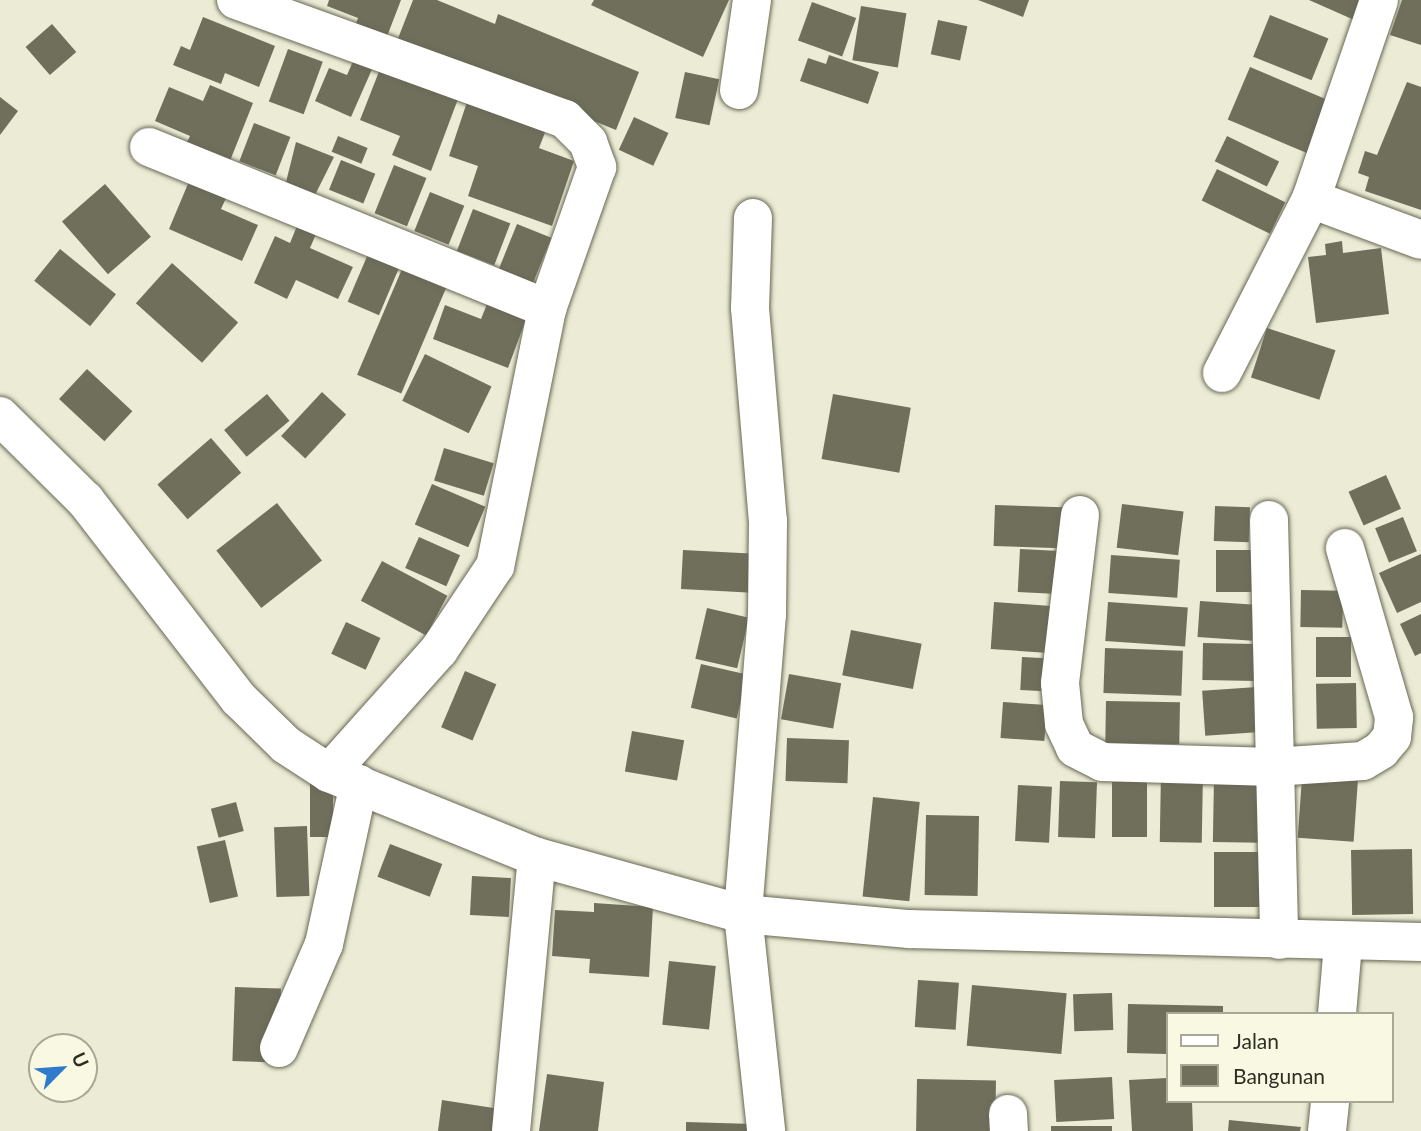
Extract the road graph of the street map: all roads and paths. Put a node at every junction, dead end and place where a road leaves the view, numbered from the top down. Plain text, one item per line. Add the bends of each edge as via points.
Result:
1 (236, 0) edge
2 (751, 0) edge
3 (1379, 0) edge
4 (739, 90) dead end
5 (149, 147) dead end
6 (1311, 199) junction
7 (753, 218) dead end
8 (1421, 240) edge
9 (547, 309) junction
10 (1222, 373) dead end
11 (0, 416) edge
12 (1080, 515) dead end
13 (1269, 520) dead end
14 (1345, 548) dead end
15 (1273, 767) junction
16 (344, 778) junction
17 (537, 857) junction
18 (743, 914) junction
19 (1279, 940) junction
20 (1421, 942) edge
21 (1343, 944) junction
22 (1337, 1012) edge
23 (279, 1048) dead end
24 (1330, 1103) edge
25 (511, 1131) edge
26 (766, 1131) edge
27 (1327, 1131) edge

1 - 9 street via 565,119 588,142 597,167
2 - 4 street
3 - 6 street
5 - 9 street
6 - 8 street
6 - 10 street
7 - 18 street via 750,309 768,521 767,614
9 - 16 street via 495,566
11 - 16 street via 121,542 263,726
12 - 15 street via 1060,682 1075,748 1102,762
13 - 15 street
14 - 15 street via 1394,717 1392,737 1363,761
15 - 19 street
16 - 17 street
16 - 23 street via 324,944
17 - 18 street
17 - 25 street
18 - 19 street via 909,929
18 - 26 street
19 - 21 street
20 - 21 street
21 - 22 street
24 - 27 street

